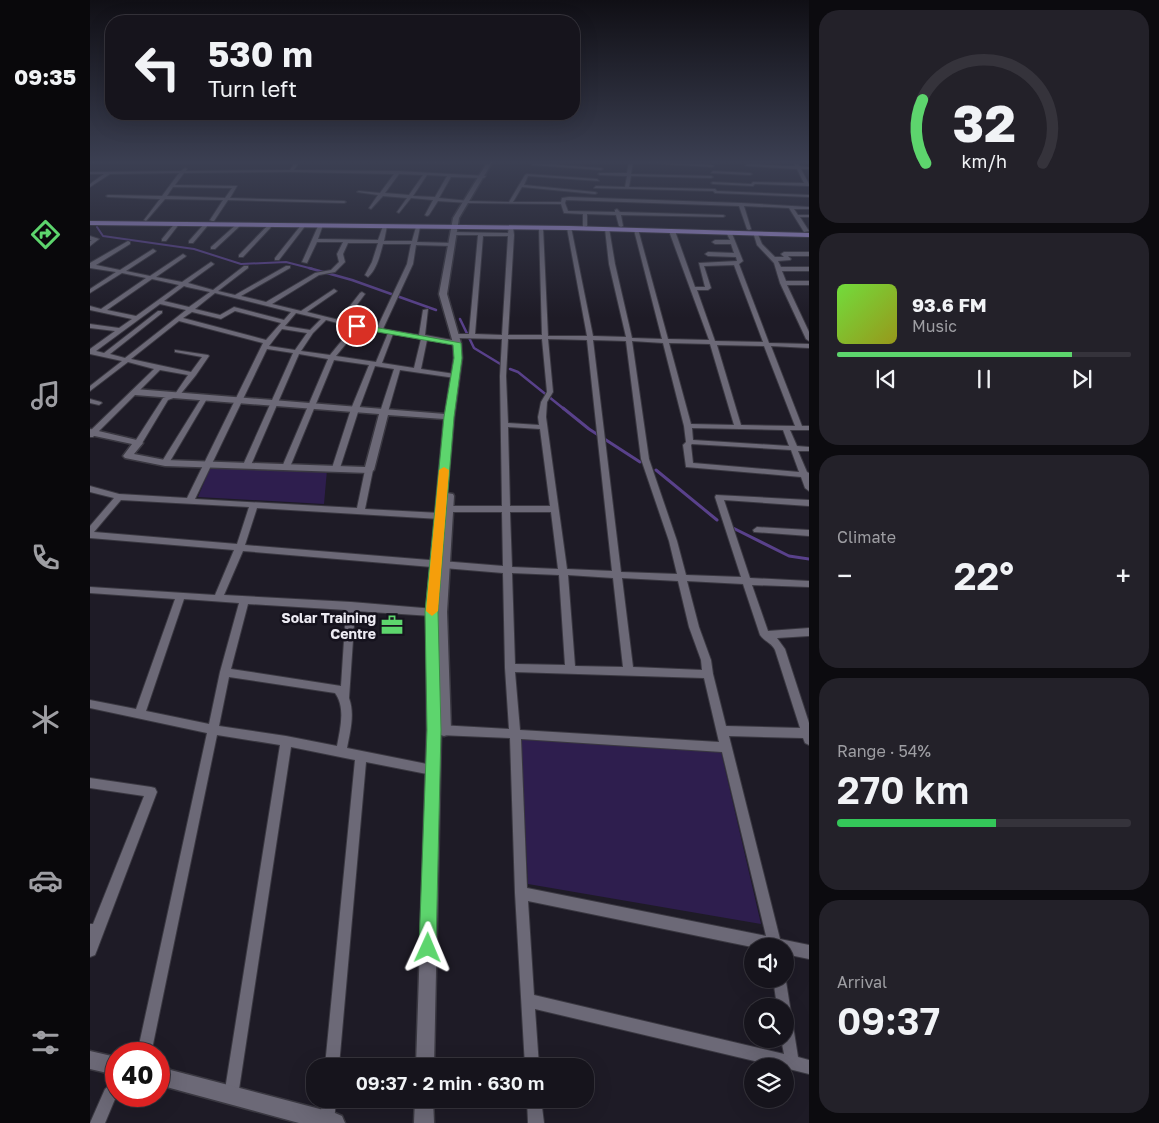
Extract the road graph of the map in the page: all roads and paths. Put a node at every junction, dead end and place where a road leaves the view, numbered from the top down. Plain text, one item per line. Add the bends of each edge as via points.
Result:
1 (151, 213) edge
2 (216, 213) edge
3 (463, 213) edge
4 (585, 213) edge
5 (618, 213) edge
6 (639, 213) edge
7 (723, 213) edge
8 (745, 213) edge
9 (794, 213) edge
10 (670, 214) junction
11 (796, 216) junction
12 (809, 216) edge
13 (146, 220) junction
14 (90, 221) edge
15 (156, 222) junction
16 (210, 222) junction
17 (178, 224) junction
18 (240, 224) junction
19 (271, 225) junction
20 (304, 225) junction
21 (321, 225) junction
22 (726, 225) junction
23 (385, 226) junction
24 (585, 226) junction
25 (621, 226) junction
26 (673, 226) junction
27 (418, 227) junction
28 (457, 228) junction
29 (541, 228) junction
30 (569, 228) junction
31 (607, 229) junction
32 (636, 230) junction
33 (511, 231) junction
34 (752, 231) junction
35 (808, 232) edge
36 (481, 234) junction
37 (90, 238) edge
38 (164, 240) dead end
39 (315, 240) junction
40 (346, 241) junction
41 (191, 242) dead end
42 (381, 242) junction
43 (715, 242) dead end
44 (733, 242) junction
45 (128, 243) dead end
46 (414, 243) junction
47 (90, 244) edge
48 (705, 246) dead end
49 (213, 248) dead end
50 (153, 251) dead end
51 (708, 254) junction
52 (809, 254) edge
53 (738, 255) junction
54 (184, 256) dead end
55 (241, 256) dead end
56 (277, 259) dead end
57 (772, 259) junction
58 (305, 262) dead end
59 (737, 263) junction
60 (211, 264) dead end
61 (712, 264) junction
62 (91, 265) edge
63 (246, 267) dead end
64 (288, 267) dead end
65 (809, 268) edge
66 (778, 269) junction
67 (120, 271) junction
68 (368, 276) dead end
69 (151, 277) junction
70 (784, 283) junction
71 (809, 283) edge
72 (184, 284) junction
73 (693, 289) junction
74 (90, 291) edge
75 (213, 291) junction
76 (334, 291) dead end
77 (362, 294) dead end
78 (236, 297) junction
79 (160, 302) junction
80 (268, 304) junction
81 (90, 308) edge
82 (191, 309) junction
83 (103, 310) junction
84 (426, 310) dead end
85 (160, 312) dead end
86 (299, 312) junction
87 (137, 318) junction
88 (325, 318) junction
89 (178, 319) junction
90 (341, 322) junction
91 (282, 324) junction
92 (90, 326) edge
93 (357, 326) junction
94 (120, 330) junction
95 (379, 330) junction
96 (311, 332) junction
97 (391, 332) junction
98 (472, 336) junction
99 (423, 337) junction
100 (507, 337) junction
101 (458, 338) junction
102 (545, 338) junction
103 (590, 338) junction
104 (629, 339) junction
105 (809, 340) edge
106 (665, 341) junction
107 (713, 343) junction
108 (266, 344) junction
109 (766, 345) junction
110 (809, 346) edge
111 (177, 351) dead end
112 (91, 352) edge
113 (297, 352) junction
114 (105, 355) junction
115 (332, 357) junction
116 (127, 361) junction
117 (375, 364) junction
118 (398, 367) junction
119 (159, 368) junction
120 (417, 370) junction
121 (194, 374) junction
122 (455, 376) junction
123 (90, 389) edge
124 (135, 392) junction
125 (177, 395) junction
126 (204, 397) junction
127 (241, 400) junction
128 (90, 401) edge
129 (275, 402) junction
130 (99, 403) dead end
131 (311, 406) junction
132 (355, 408) junction
133 (384, 412) junction
134 (449, 417) junction
135 (505, 425) junction
136 (688, 426) junction
137 (544, 427) junction
138 (738, 427) junction
139 (786, 428) junction
140 (799, 428) junction
141 (809, 428) edge
142 (91, 433) edge
143 (690, 442) junction
144 (138, 443) junction
145 (794, 448) junction
146 (809, 449) edge
147 (165, 463) junction
148 (207, 465) junction
149 (248, 465) junction
150 (286, 467) junction
151 (336, 468) junction
152 (369, 470) junction
153 (807, 475) edge
154 (809, 488) edge
155 (90, 489) edge
156 (119, 497) junction
157 (190, 500) junction
158 (809, 503) edge
159 (254, 504) junction
160 (508, 509) junction
161 (555, 509) junction
162 (361, 511) junction
163 (443, 511) junction
164 (757, 530) dead end
165 (90, 533) edge
166 (809, 533) edge
167 (240, 547) junction
168 (440, 563) junction
169 (509, 570) junction
170 (563, 572) junction
171 (616, 574) junction
172 (681, 577) junction
173 (747, 580) junction
174 (809, 584) edge
175 (90, 590) edge
176 (181, 595) junction
177 (219, 598) junction
178 (244, 600) junction
179 (351, 606) junction
180 (432, 612) junction
181 (809, 632) edge
182 (765, 634) junction
183 (510, 668) junction
184 (570, 669) junction
185 (628, 671) junction
186 (225, 672) junction
187 (708, 674) junction
188 (345, 696) junction
189 (90, 704) edge
190 (140, 713) junction
191 (806, 720) edge
192 (213, 730) junction
193 (439, 730) junction
194 (722, 730) junction
195 (515, 734) junction
196 (808, 737) edge
197 (286, 741) junction
198 (726, 747) junction
199 (341, 752) junction
200 (361, 757) junction
201 (432, 770) junction
202 (90, 783) edge
203 (521, 893) junction
204 (94, 930) edge
205 (777, 938) edge
206 (744, 939) edge
207 (794, 949) edge
208 (90, 950) edge
209 (809, 952) edge
210 (528, 1000) junction
211 (147, 1042) edge
212 (333, 1058) edge
213 (425, 1058) edge
214 (532, 1058) edge
215 (771, 1058) edge
216 (90, 1060) edge
217 (105, 1063) edge
218 (794, 1063) edge
219 (809, 1067) edge
220 (170, 1079) edge
221 (231, 1096) junction
222 (105, 1105) edge
223 (330, 1108) edge
224 (424, 1108) edge
225 (535, 1108) edge
226 (331, 1122) edge
227 (97, 1123) edge
228 (424, 1123) edge
229 (536, 1123) edge

1 - 13 street
2 - 16 street
3 - 28 street
4 - 24 street
5 - 25 street
6 - 10 street
7 - 22 street
8 - 34 street
9 - 11 street
10 - 22 street
10 - 26 street
11 - 12 street
11 - 35 street
13 - 14 highway
13 - 15 highway
14 - 15 highway
15 - 16 highway
15 - 17 highway
16 - 17 highway
16 - 18 highway
16 - 28 highway
16 - 41 street
17 - 38 street
18 - 19 highway
18 - 49 street
19 - 20 highway
19 - 55 street
20 - 21 highway
20 - 56 street
21 - 23 highway
21 - 39 street
22 - 26 highway
22 - 34 highway
22 - 44 street
23 - 27 highway
23 - 42 street
24 - 25 highway
24 - 28 highway
25 - 26 highway
26 - 32 highway
26 - 73 street
27 - 28 highway
27 - 46 street
28 - 33 highway
28 - 36 street
28 - 46 street
28 - 101 street via 449,294
29 - 30 highway
29 - 33 highway
29 - 102 street
30 - 31 highway
30 - 103 street
31 - 32 highway
31 - 104 street
32 - 106 street
33 - 36 street
33 - 100 street
34 - 35 highway
34 - 57 street
36 - 98 street
37 - 47 street via 96,239
39 - 40 street
39 - 58 street
40 - 42 street
40 - 80 street via 340,254 342,262 333,271 317,274
42 - 46 street
42 - 68 street
43 - 44 street
44 - 53 street
45 - 62 street
46 - 95 street via 410,264
48 - 51 street
50 - 67 street
51 - 53 street
51 - 61 street
52 - 57 street via 784,254 788,260
53 - 59 street via 740,261
54 - 69 street
57 - 66 street
59 - 61 street
59 - 109 street
60 - 72 street
61 - 73 street via 701,264 708,288
62 - 67 street
63 - 75 street
64 - 78 street
65 - 66 street
66 - 70 street
67 - 69 street
67 - 74 street
69 - 72 street
69 - 83 street
70 - 71 street
70 - 105 street
72 - 75 street
72 - 79 street
73 - 107 street
75 - 78 street
75 - 82 street
76 - 86 street
77 - 90 street
78 - 80 street
79 - 82 street
79 - 87 street
80 - 86 street
81 - 83 street
82 - 89 street
82 - 91 street via 221,317 234,309
83 - 87 street
84 - 99 street
85 - 114 street
86 - 88 street
86 - 91 street
87 - 94 street
88 - 90 street
88 - 96 street
89 - 108 street
89 - 116 street
90 - 93 street
91 - 96 street
91 - 108 street
92 - 94 street
93 - 95 street
93 - 115 street
94 - 112 street
95 - 97 street
96 - 113 street
97 - 99 street
97 - 117 street
98 - 100 street
98 - 101 street
99 - 101 street
99 - 120 street
100 - 102 street
100 - 135 street
101 - 122 street
101 - 163 street via 464,358
102 - 103 street
102 - 137 street via 550,392 544,402
103 - 104 street
103 - 171 street
104 - 106 street
104 - 172 street via 646,458
106 - 107 street
106 - 136 street
107 - 109 street
107 - 138 street
108 - 113 street
108 - 127 street
109 - 110 street
109 - 140 street
111 - 121 street via 206,356
112 - 114 street
113 - 115 street
113 - 129 street
114 - 116 street
115 - 117 street
115 - 131 street
116 - 119 street
116 - 123 street
117 - 118 street
117 - 132 street
118 - 120 street
118 - 133 street
119 - 121 street
119 - 124 street
120 - 122 street
121 - 125 street
122 - 134 street
124 - 125 street
124 - 142 street
125 - 126 street
125 - 144 street via 165,399
126 - 127 street
126 - 147 street
127 - 129 street
127 - 148 street
128 - 130 street
129 - 131 street
129 - 149 street
131 - 132 street
131 - 150 street
132 - 133 street
132 - 151 street
133 - 134 street
133 - 152 street
134 - 163 street
135 - 137 street
135 - 160 street
136 - 138 street
136 - 143 street
137 - 161 street
138 - 139 street
139 - 140 street
139 - 145 street
140 - 141 street
142 - 144 street
143 - 145 street
143 - 153 street via 687,446 689,464
144 - 147 street via 128,456
145 - 146 street
145 - 153 street
147 - 148 street
148 - 149 street
148 - 157 street
149 - 150 street
150 - 151 street
151 - 152 street
152 - 162 street
153 - 154 street
155 - 156 street
156 - 157 street
156 - 165 street
157 - 159 street
158 - 173 street via 719,496
159 - 162 street
159 - 167 street
160 - 161 street
160 - 163 street
160 - 169 street
161 - 170 street
162 - 163 street
163 - 168 street
164 - 166 street
165 - 167 street
167 - 168 street
167 - 177 street
168 - 169 street
168 - 180 street
168 - 193 street
169 - 170 street
169 - 183 street
170 - 171 street
170 - 184 street
171 - 172 street
171 - 185 street
172 - 173 street
172 - 187 street
173 - 174 street
173 - 182 street
175 - 176 street
176 - 177 street
176 - 190 street
177 - 178 street
178 - 179 street
178 - 186 street
179 - 180 street
179 - 188 street
180 - 193 street
181 - 182 street
182 - 191 street via 780,649
183 - 184 street
183 - 195 street
184 - 185 street
185 - 187 street
186 - 188 street via 338,689
186 - 192 street
187 - 194 street
188 - 199 street
189 - 190 street
190 - 192 street
191 - 196 street
192 - 197 street
192 - 211 street
193 - 195 street
193 - 201 street
194 - 196 street
194 - 198 street
195 - 198 street
195 - 203 street
197 - 199 street
197 - 221 street
198 - 205 street
199 - 200 street
200 - 201 street
200 - 212 street
201 - 213 street
202 - 204 street via 151,792
203 - 206 street
203 - 210 street
204 - 208 street
207 - 209 street
210 - 214 street
210 - 215 street
216 - 217 street
218 - 219 street
220 - 221 street
221 - 226 street
222 - 227 street
223 - 226 street
224 - 228 street
225 - 229 street

